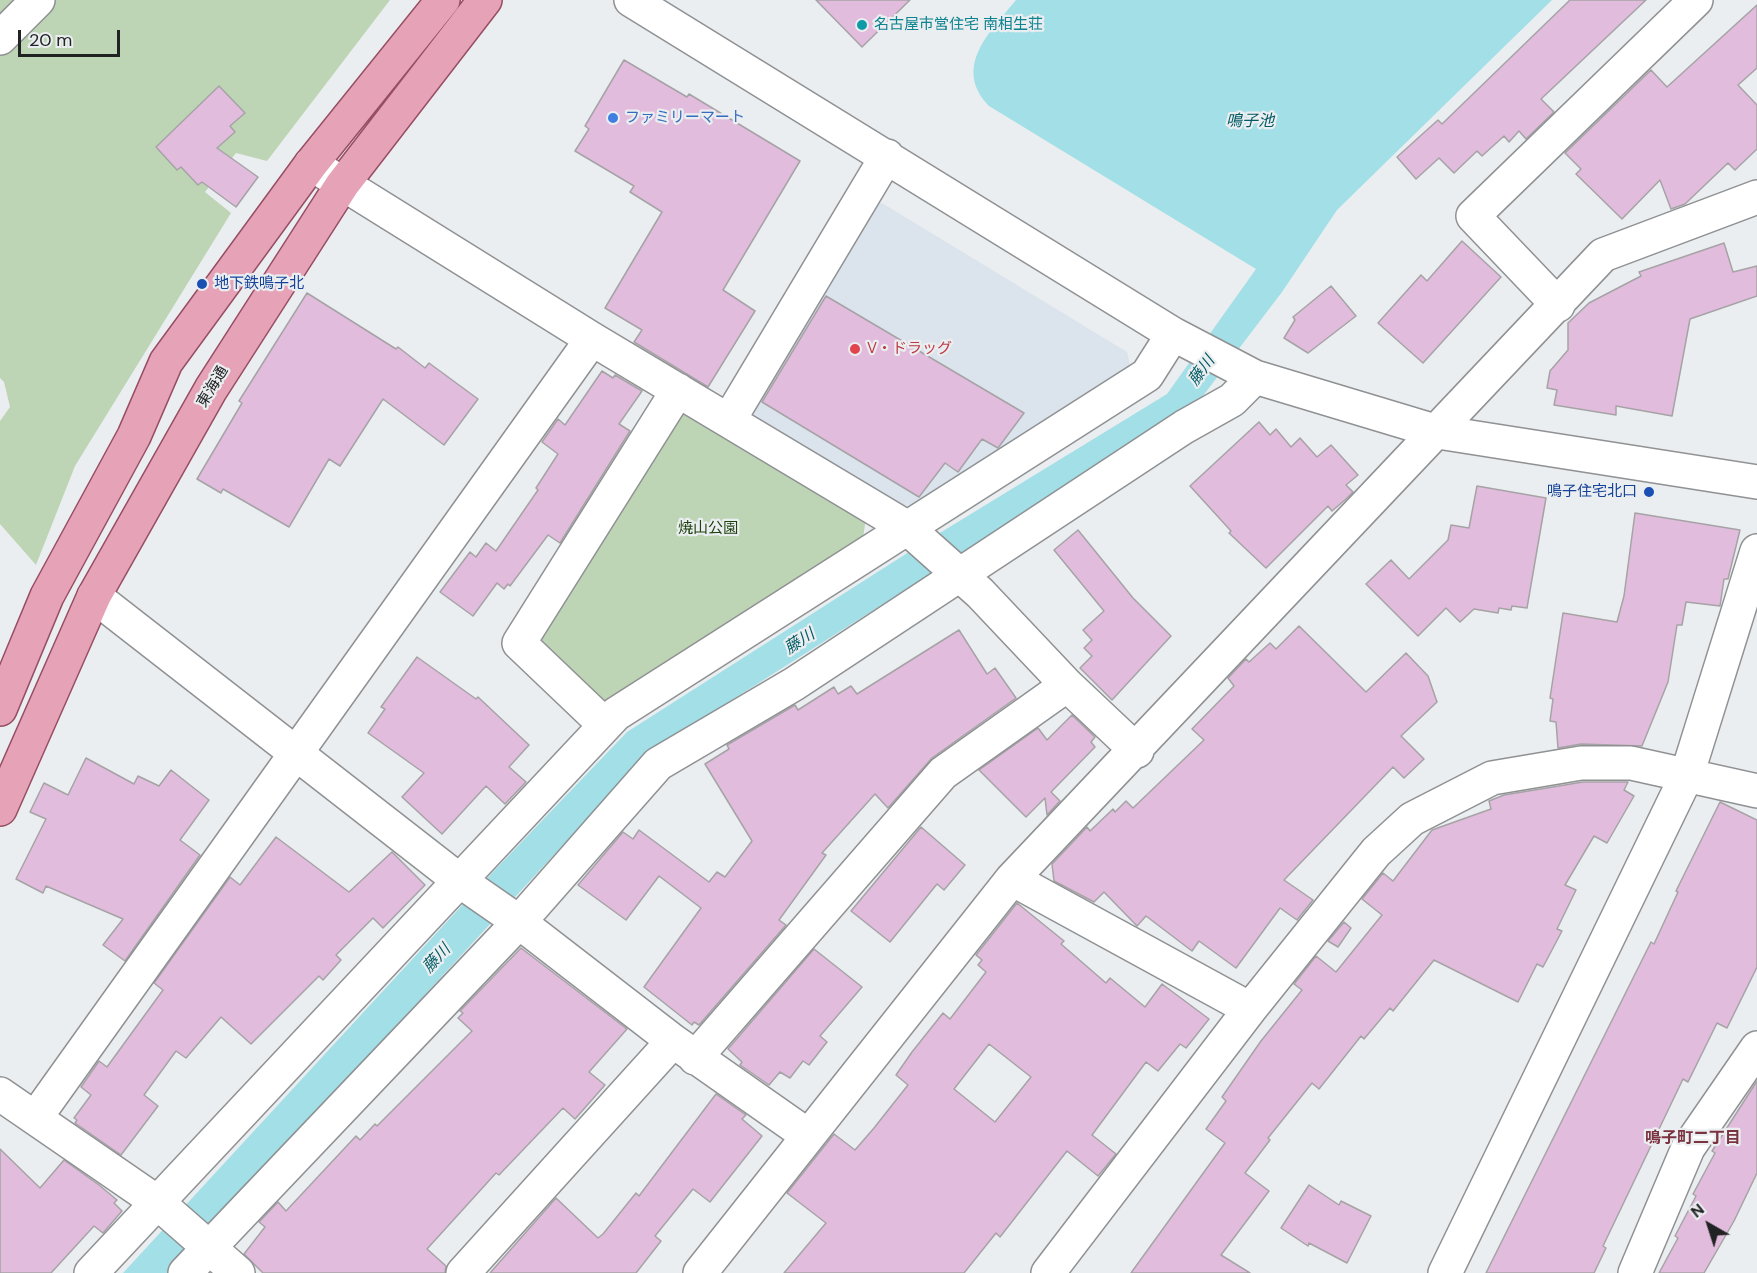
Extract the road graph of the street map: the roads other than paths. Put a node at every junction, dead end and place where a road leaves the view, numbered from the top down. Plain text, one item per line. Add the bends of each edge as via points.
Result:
1 (38, 0) edge
2 (443, 0) edge
3 (485, 0) edge
4 (631, 0) edge
5 (1696, 0) edge
6 (0, 38) edge
7 (887, 156) junction
8 (311, 164) junction
9 (342, 185) junction
10 (1757, 197) edge
11 (1558, 305) junction
12 (592, 339) junction
13 (1182, 339) junction
14 (1246, 373) junction
15 (678, 390) junction
16 (729, 420) junction
17 (1438, 432) junction
18 (1757, 482) edge
19 (911, 532) junction
20 (1757, 551) edge
21 (953, 572) junction
22 (94, 597) junction
23 (1067, 685) junction
24 (0, 709) edge
25 (605, 725) junction
26 (1137, 751) junction
27 (298, 754) junction
28 (1687, 775) junction
29 (1757, 791) edge
30 (0, 809) edge
31 (1012, 879) junction
32 (465, 885) junction
33 (512, 917) junction
34 (1250, 1009) junction
35 (1757, 1048) edge
36 (684, 1049) junction
37 (0, 1094) edge
38 (36, 1117) junction
39 (807, 1135) junction
40 (162, 1207) junction
41 (207, 1243) junction
42 (91, 1273) edge
43 (185, 1273) edge
44 (238, 1273) edge
45 (463, 1273) edge
46 (700, 1273) edge
47 (1048, 1273) edge
48 (1445, 1273) edge
49 (1635, 1273) edge

1 - 6 street
2 - 8 main road
3 - 9 main road, 東海通
4 - 7 street
5 - 11 street via 1473,216
7 - 13 street
7 - 16 street
8 - 9 street
8 - 24 main road via 166,362 134,436 47,596
9 - 12 street
9 - 22 main road, 東海通 via 211,389
10 - 11 street via 1603,255
11 - 17 street
12 - 15 street
12 - 27 street
13 - 14 street
13 - 19 street via 1148,375
14 - 17 street
14 - 21 street via 1232,400
15 - 16 street
15 - 25 street via 519,643
16 - 19 street
17 - 18 street
17 - 26 street
19 - 21 street
19 - 25 street via 616,714
20 - 28 street
21 - 23 street via 980,593
21 - 33 street via 794,684 658,764
22 - 27 street
22 - 30 main road, 東海通
23 - 26 street
23 - 36 street via 943,773
25 - 32 street
26 - 31 street
27 - 32 street
27 - 38 street
28 - 29 street
28 - 34 street via 1631,764 1581,763 1528,771 1492,778 1412,819 1376,852
28 - 48 street
31 - 34 street
31 - 39 street
32 - 33 street
32 - 40 street
33 - 36 street
33 - 41 street
34 - 47 street
35 - 49 street via 1688,1148
36 - 39 street
36 - 45 street
37 - 38 street
38 - 40 street
39 - 46 street
40 - 41 street
40 - 42 street
41 - 43 street
41 - 44 street

